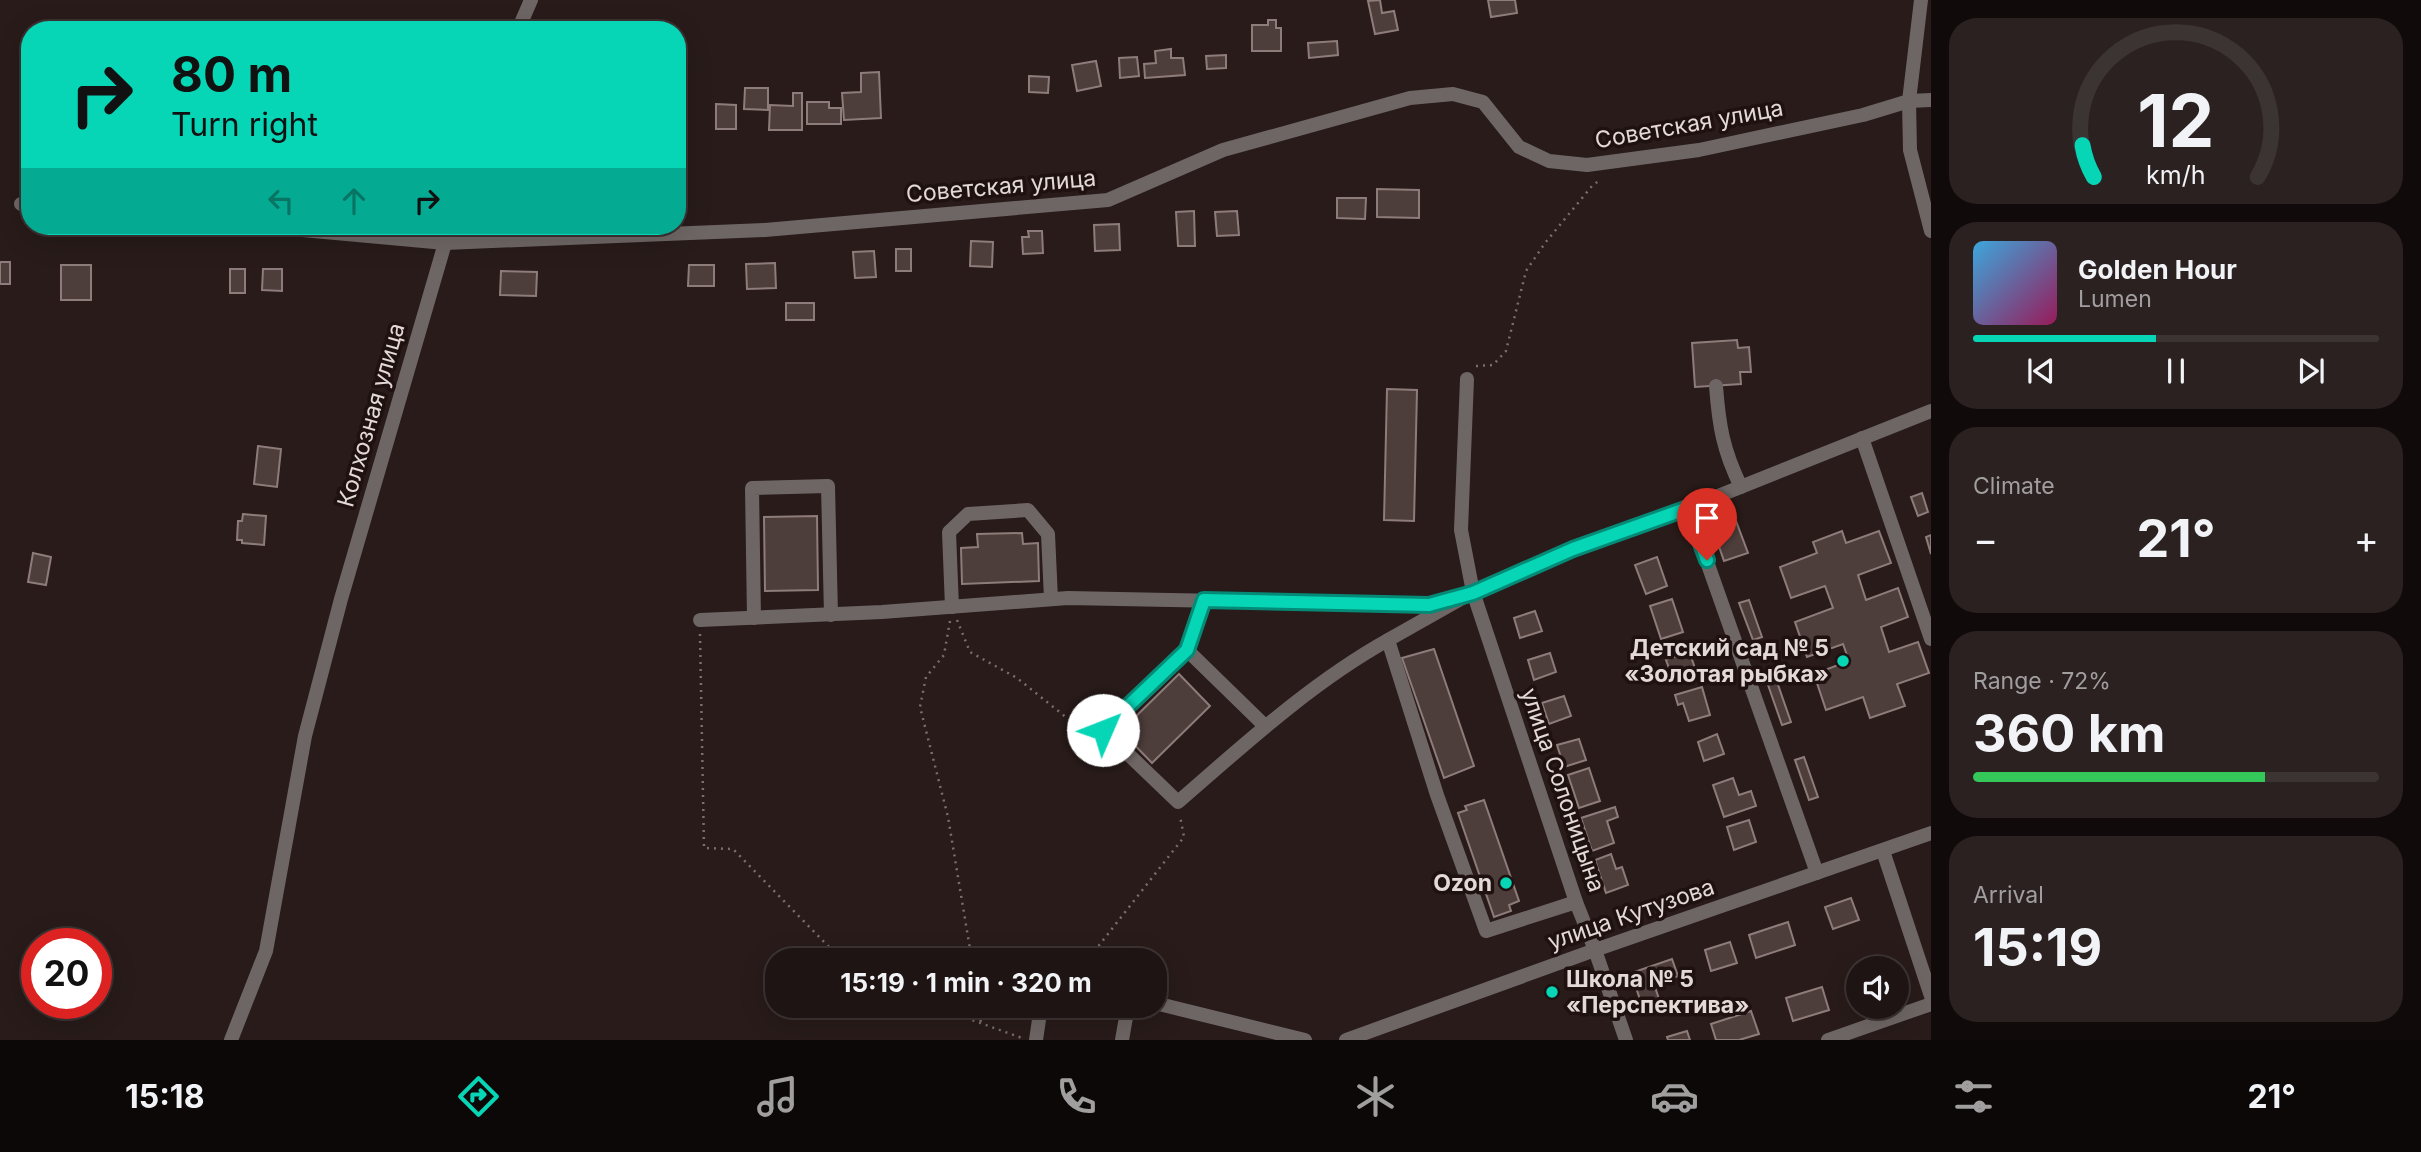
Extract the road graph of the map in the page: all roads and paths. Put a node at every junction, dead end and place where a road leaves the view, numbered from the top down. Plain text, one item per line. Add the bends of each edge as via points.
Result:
1 (531, 0) edge
2 (1922, 0) edge
3 (522, 21) edge
4 (1931, 100) edge
5 (1909, 101) junction
6 (1626, 159) junction
7 (1931, 231) edge
8 (686, 233) edge
9 (358, 235) edge
10 (447, 235) edge
11 (642, 235) edge
12 (445, 243) junction
13 (1467, 379) joint
14 (1716, 386) dead end
15 (1931, 411) edge
16 (1862, 438) junction
17 (1741, 487) junction
18 (1688, 508) junction
19 (1473, 593) junction
20 (1051, 599) junction
21 (1204, 600) junction
22 (952, 607) junction
23 (831, 615) junction
24 (754, 618) junction
25 (699, 620) joint
26 (1931, 639) edge
27 (1388, 640) junction
28 (1187, 650) junction
29 (1265, 726) junction
30 (1103, 730) junction
31 (1178, 802) junction
32 (1931, 833) edge
33 (1883, 851) junction
34 (1817, 873) junction
35 (1576, 902) junction
36 (832, 948) edge
37 (969, 948) edge
38 (1097, 948) edge
39 (1595, 950) junction
40 (1931, 996) edge
41 (1931, 1004) edge
42 (1167, 1006) edge
43 (964, 1018) edge
44 (981, 1018) edge
45 (1039, 1018) edge
46 (1126, 1018) edge
47 (982, 1025) junction
48 (231, 1040) edge
49 (1027, 1040) edge
50 (1036, 1040) edge
51 (1122, 1040) edge
52 (1305, 1040) edge
53 (1346, 1040) edge
54 (1626, 1040) edge
55 (1828, 1040) edge

1 - 3 street
2 - 5 street
4 - 5 street, Советская улица
5 - 6 street, Советская улица via 1699,150
5 - 7 street via 1910,150
6 - 8 street, Советская улица via 1587,164 1549,161 1519,147 1483,102 1453,94 1410,98 1223,150 1108,200
6 - 13 path via 1592,186 1545,243 1526,271 1506,351 1493,365 1475,366
9 - 12 street, Советская улица
10 - 12 street, Колхозная улица
11 - 12 street, Советская улица
12 - 48 street, Колхозная улица via 305,736 266,951
13 - 19 street, улица Солоницына via 1461,530
14 - 17 street via 1727,459
15 - 16 street
16 - 17 street
16 - 26 street
17 - 18 street
18 - 19 street via 1573,549
18 - 34 street
19 - 21 street via 1429,605
19 - 27 street
19 - 35 street, улица Солоницына
20 - 21 street
20 - 22 street
20 - 22 street via 1048,534 1028,510 968,514 949,533
21 - 28 street
22 - 23 street
22 - 30 path via 970,652 1017,678 1082,730
22 - 37 path via 944,655 926,677 920,708 948,817
23 - 24 street
23 - 24 street via 828,486 752,488
24 - 25 street
25 - 36 path via 705,849 733,849
27 - 29 street via 1354,659
27 - 35 street via 1486,931
28 - 29 street
28 - 30 street
29 - 31 street
30 - 31 street
31 - 38 path via 1184,837
32 - 33 street, улица Кутузова
33 - 34 street, улица Кутузова
33 - 40 street
34 - 39 street, улица Кутузова
35 - 39 street, улица Солоницына
39 - 53 street, улица Кутузова
39 - 54 street, улица Солоницына
41 - 55 street
42 - 52 street
43 - 47 path
44 - 47 path
45 - 50 street
46 - 51 street
47 - 49 path

